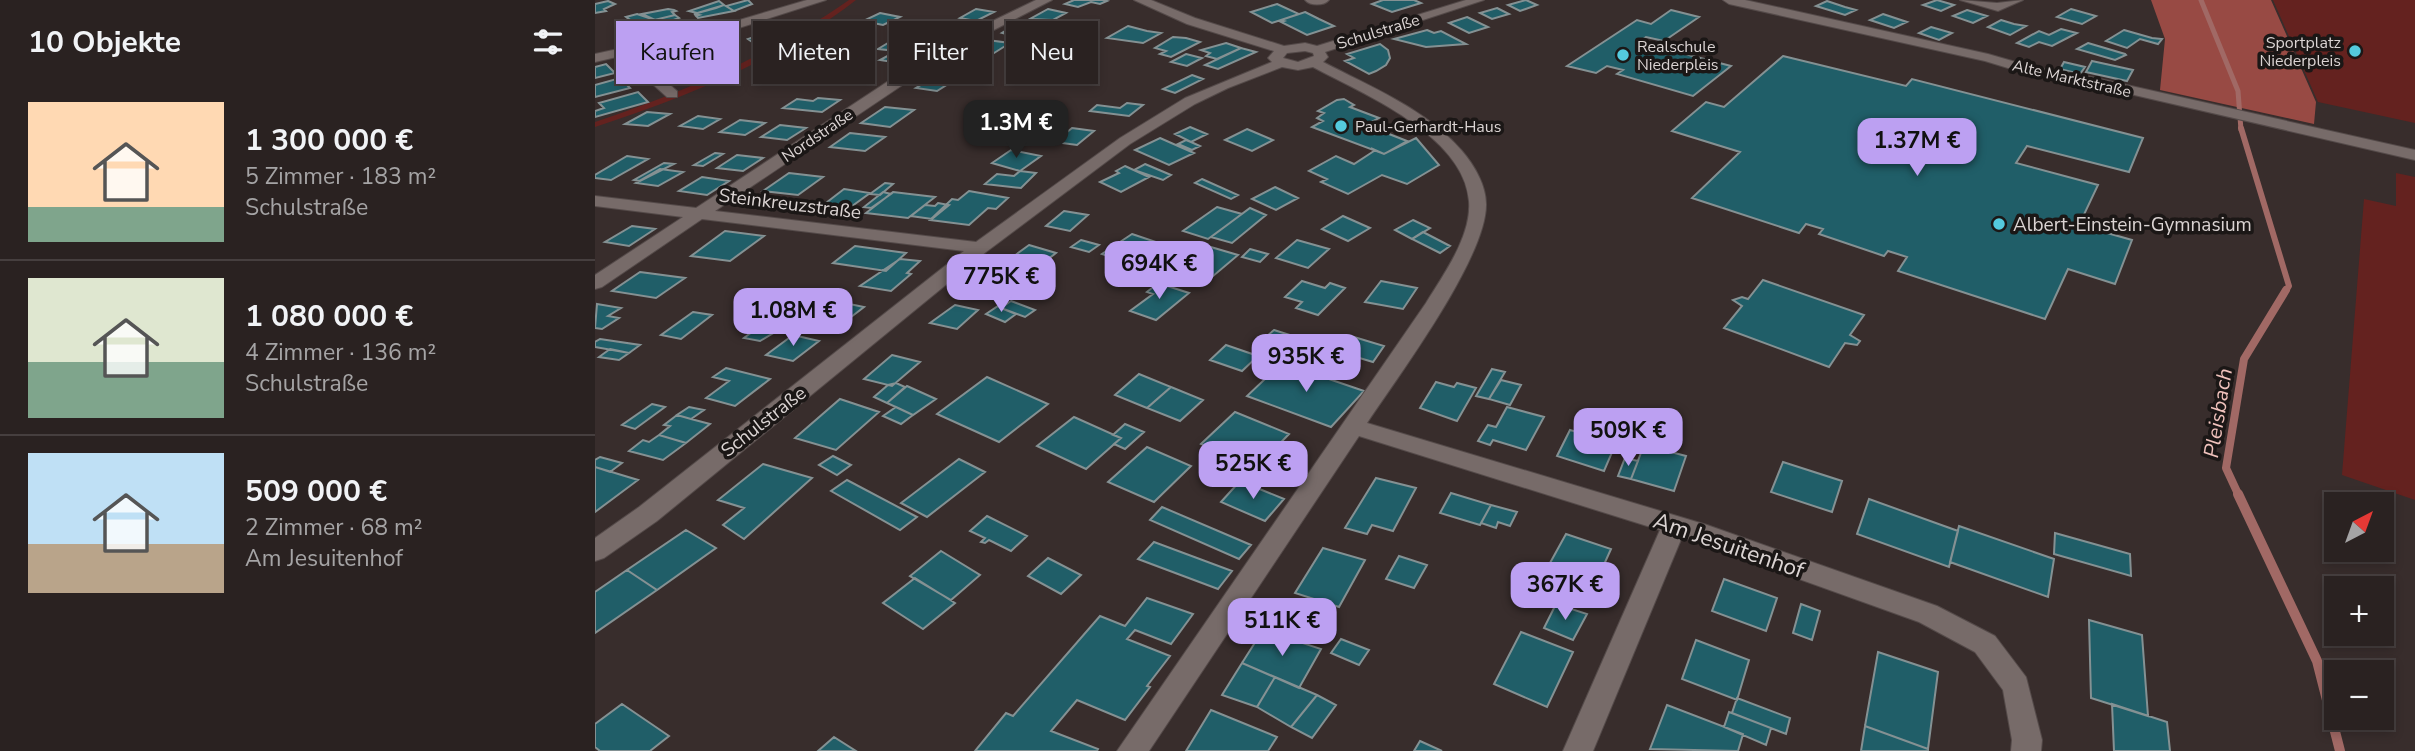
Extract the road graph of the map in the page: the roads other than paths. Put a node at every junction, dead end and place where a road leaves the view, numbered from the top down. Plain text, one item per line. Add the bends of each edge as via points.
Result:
1 (820, 0) edge
2 (1046, 0) edge
3 (1140, 0) edge
4 (1311, 0) edge
5 (1323, 0) edge
6 (1478, 0) edge
7 (1729, 0) edge
8 (1966, 0) edge
9 (2017, 0) edge
10 (739, 25) edge
11 (616, 54) edge
12 (1316, 56) junction
13 (1282, 57) junction
14 (595, 58) edge
15 (661, 84) edge
16 (672, 94) dead end
17 (2415, 155) edge
18 (595, 201) edge
19 (708, 208) junction
20 (980, 248) junction
21 (595, 283) edge
22 (1354, 428) junction
23 (1675, 525) junction
24 (595, 551) edge
25 (1132, 751) edge
26 (1578, 751) edge
27 (2026, 751) edge

1 - 10 street
2 - 19 street, Nordstraße via 948,48
3 - 13 street
4 - 5 street
6 - 12 street, Schulstraße
7 - 17 street, Alte Marktstraße
8 - 9 street via 1998,6
11 - 14 street
12 - 13 street via 1305,47
12 - 22 street via 1431,129 1471,176 1478,202 1470,237 1445,286
13 - 20 street, Schulstraße via 1157,120
15 - 16 street
18 - 19 street, Steinkreuzstraße
19 - 20 street, Steinkreuzstraße
19 - 21 street, Nordstraße
20 - 24 street, Schulstraße via 648,514
22 - 23 street, Am Jesuitenhof
22 - 25 street
23 - 26 street
23 - 27 street, Am Jesuitenhof via 1928,614 1985,644 2016,686

